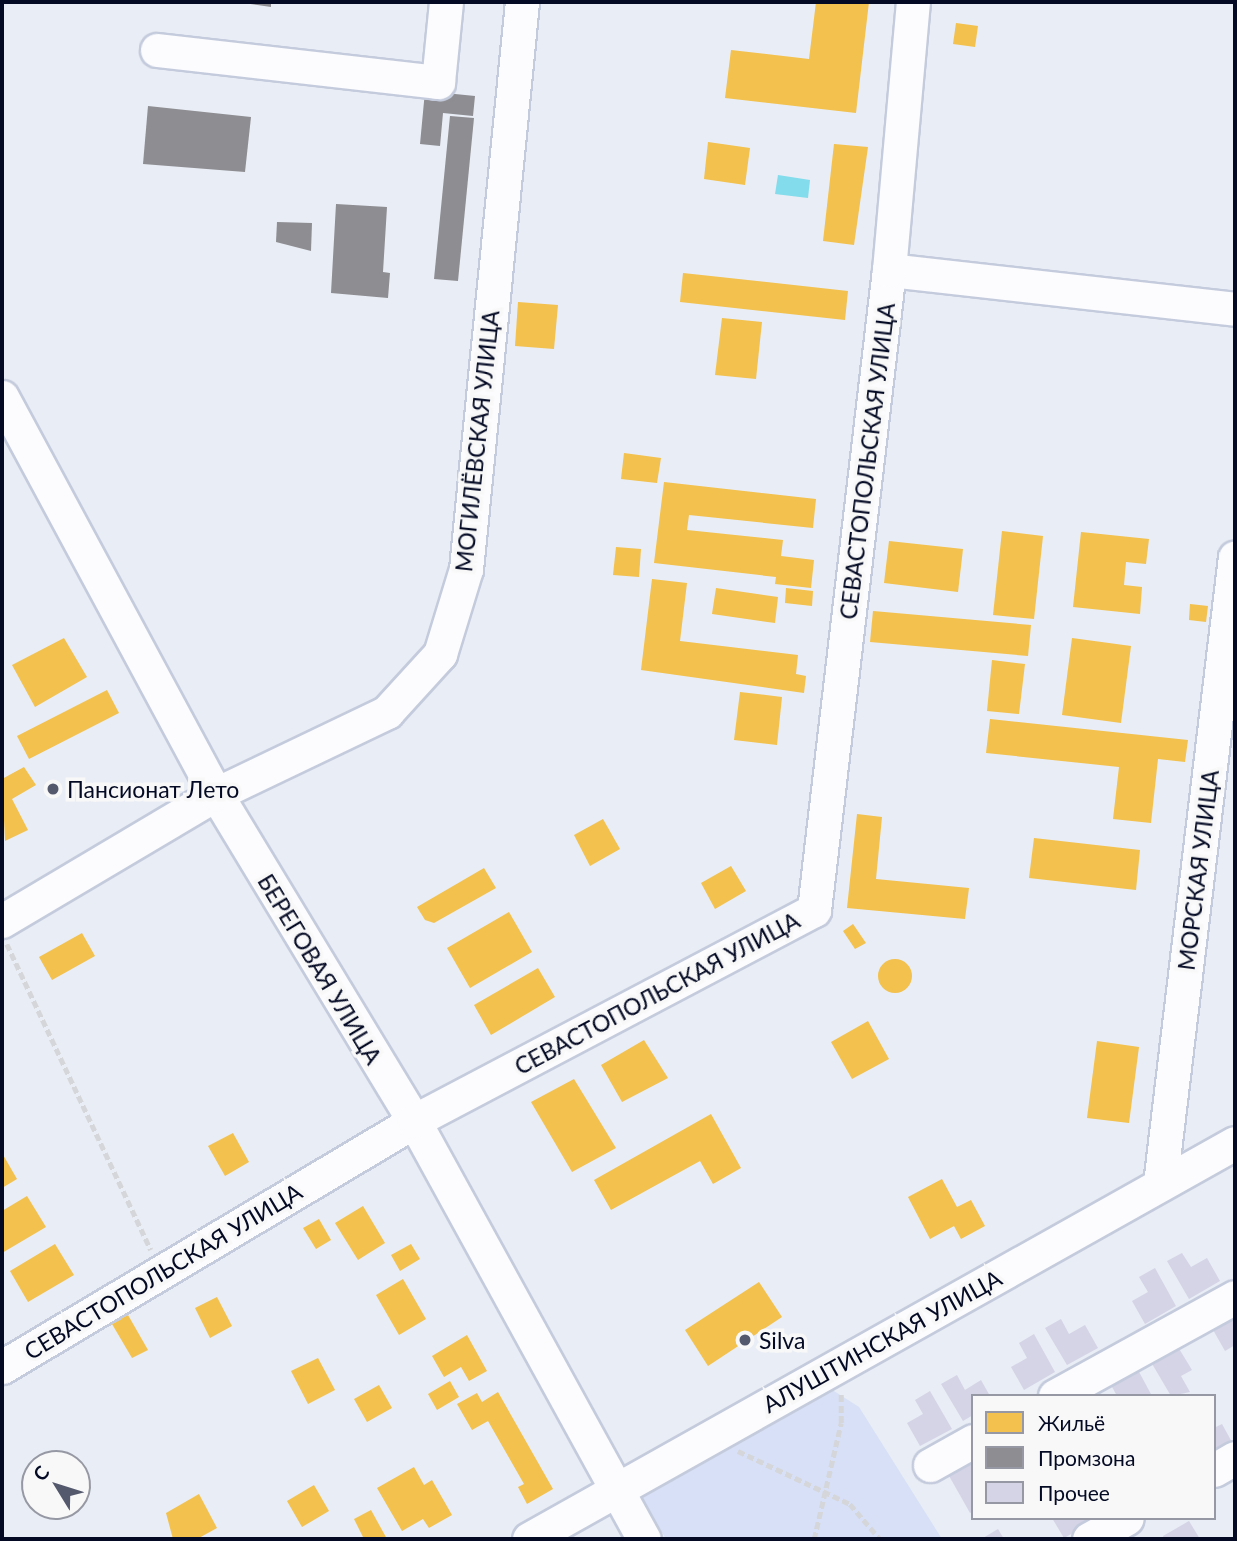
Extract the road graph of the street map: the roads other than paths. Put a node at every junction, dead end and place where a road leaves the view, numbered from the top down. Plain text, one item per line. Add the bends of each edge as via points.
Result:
1 (446, 2) edge
2 (522, 2) edge
3 (913, 2) edge
4 (156, 50) dead end
5 (889, 270) junction
6 (1235, 309) edge
7 (2, 397) edge
8 (1235, 557) edge
9 (216, 794) junction
10 (2, 921) edge
11 (414, 1121) junction
12 (1235, 1143) edge
13 (1160, 1184) junction
14 (1235, 1297) edge
15 (2, 1367) edge
16 (1059, 1394) edge
17 (971, 1442) edge
18 (1235, 1458) edge
19 (930, 1465) dead end
20 (1216, 1469) edge
21 (617, 1491) junction
22 (1123, 1520) edge
23 (528, 1539) edge
24 (643, 1539) edge
25 (1089, 1539) edge

1 - 4 street via 438,82
2 - 9 street, МОГИЛЁВСКАЯ УЛИЦА via 466,569 440,654 387,712
3 - 5 street, СЕВАСТОПОЛЬСКАЯ УЛИЦА
5 - 6 street
5 - 11 street, СЕВАСТОПОЛЬСКАЯ УЛИЦА via 814,910
7 - 9 street, БЕРЕГОВАЯ УЛИЦА
8 - 13 street, МОРСКАЯ УЛИЦА
9 - 10 street, МОГИЛЁВСКАЯ УЛИЦА
9 - 11 street, БЕРЕГОВАЯ УЛИЦА
11 - 15 street, СЕВАСТОПОЛЬСКАЯ УЛИЦА
11 - 21 street, БЕРЕГОВАЯ УЛИЦА
12 - 13 street, АЛУШТИНСКАЯ УЛИЦА
13 - 21 street, АЛУШТИНСКАЯ УЛИЦА
14 - 16 street
17 - 19 street
18 - 20 street
21 - 23 street, АЛУШТИНСКАЯ УЛИЦА
21 - 24 street, БЕРЕГОВАЯ УЛИЦА
22 - 25 street

